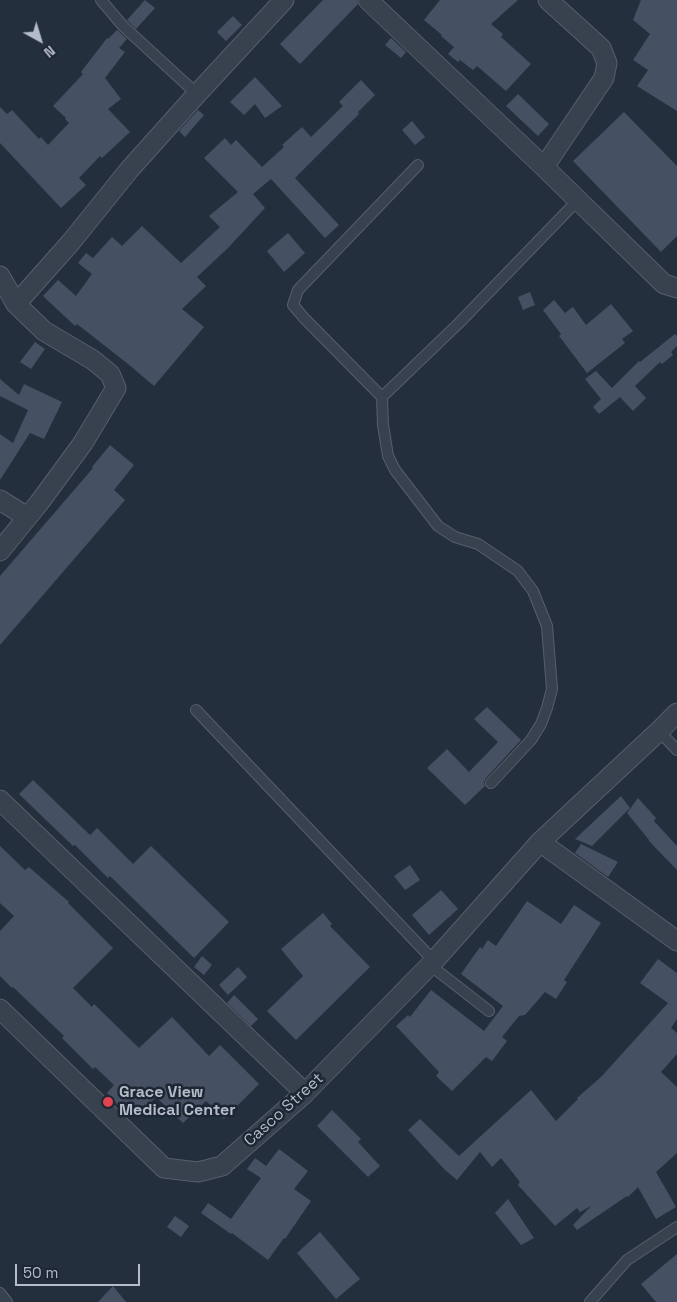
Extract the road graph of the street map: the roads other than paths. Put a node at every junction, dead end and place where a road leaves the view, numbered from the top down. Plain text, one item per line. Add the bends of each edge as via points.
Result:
1 (101, 0) edge
2 (284, 0) edge
3 (368, 0) edge
4 (548, 0) edge
5 (197, 94) junction
6 (418, 165) dead end
7 (544, 167) junction
8 (578, 200) junction
9 (0, 276) edge
10 (677, 288) edge
11 (16, 304) junction
12 (382, 397) junction
13 (0, 500) edge
14 (27, 517) junction
15 (0, 551) edge
16 (196, 710) dead end
17 (677, 713) edge
18 (659, 731) junction
19 (677, 750) edge
20 (491, 783) dead end
21 (0, 800) edge
22 (540, 842) junction
23 (677, 941) edge
24 (432, 963) junction
25 (0, 1009) edge
26 (489, 1011) dead end
27 (305, 1093) junction
28 (677, 1227) edge
29 (0, 1293) edge
30 (7, 1302) edge
31 (590, 1302) edge

1 - 5 lane
2 - 5 street
3 - 7 street
4 - 7 street via 601,48 608,63 604,78
5 - 11 street
6 - 12 lane via 298,290 293,305
7 - 8 street
8 - 10 street via 664,284
8 - 12 lane
9 - 11 street
11 - 14 street via 44,331 110,374 116,388 83,443
12 - 20 lane via 388,456 395,470 438,526 455,537 478,544 518,570 533,591 547,626 552,689 547,708 532,740
13 - 14 street
14 - 15 street
16 - 24 lane
17 - 18 street, Casco Street
18 - 19 lane
18 - 22 street, Casco Street
21 - 27 street
22 - 23 street
22 - 24 street, Casco Street
24 - 26 lane
24 - 27 street, Casco Street
25 - 27 street, Casco Street via 164,1168 198,1172 222,1166
28 - 31 lane via 627,1260
29 - 30 lane

